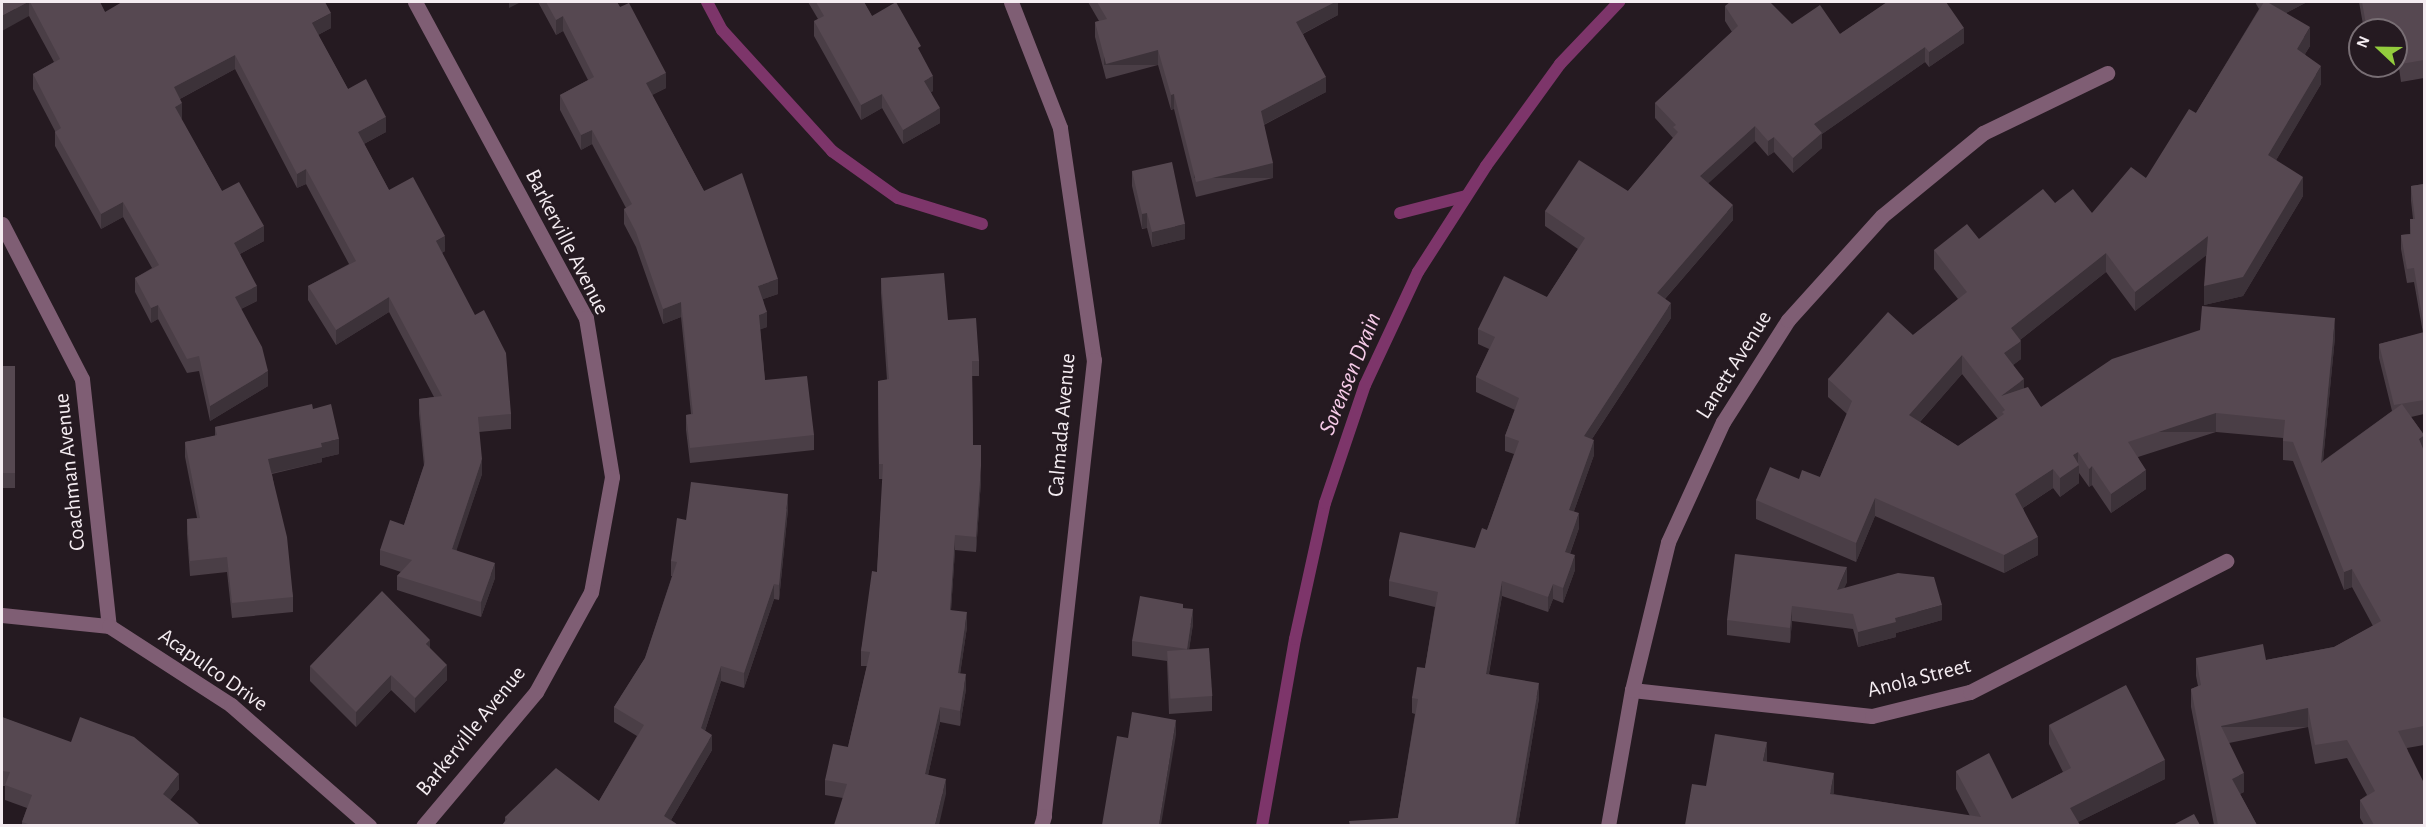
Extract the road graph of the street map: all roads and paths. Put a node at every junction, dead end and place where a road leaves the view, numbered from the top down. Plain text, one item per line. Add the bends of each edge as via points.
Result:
1 (415, 2) edge
2 (1011, 2) edge
3 (2107, 73) dead end
4 (2, 224) edge
5 (2226, 561) dead end
6 (2, 615) edge
7 (109, 626) junction
8 (1632, 690) junction
9 (369, 825) edge
10 (423, 825) edge
11 (1041, 825) edge
12 (1608, 825) edge

1 - 10 street, Barkerville Avenue via 586,318 612,477 591,592 536,692
2 - 11 street, Calmada Avenue via 1060,128 1094,360
3 - 8 street, Lanett Avenue via 1983,134 1882,216 1788,320 1723,422 1668,542
4 - 7 street, Coachman Avenue via 82,379
5 - 8 street, Anola Street via 1970,692 1872,717
6 - 7 street, Acapulco Drive
7 - 9 street, Acapulco Drive via 231,705
8 - 12 street, Lanett Avenue

